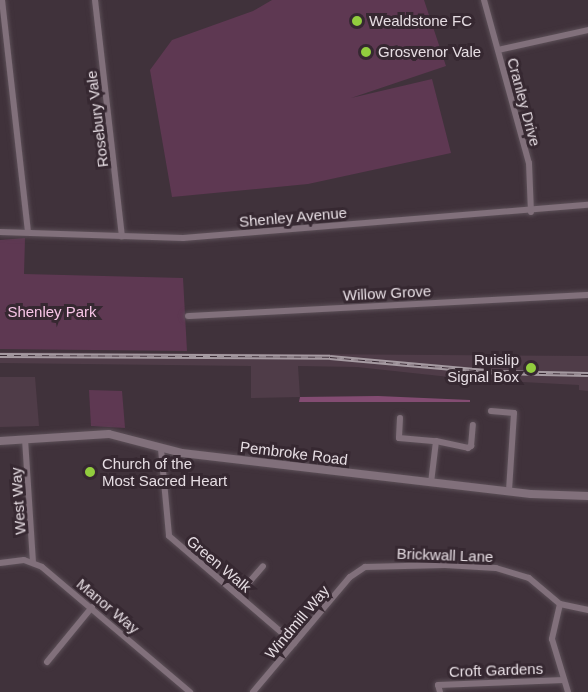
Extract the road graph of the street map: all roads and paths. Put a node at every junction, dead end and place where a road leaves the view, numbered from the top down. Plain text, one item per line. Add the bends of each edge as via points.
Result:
1 (2, 0) edge
2 (95, 0) edge
3 (484, 0) edge
4 (588, 30) edge
5 (498, 50) junction
6 (588, 205) edge
7 (531, 212) junction
8 (28, 230) junction
9 (0, 232) edge
10 (122, 236) junction
11 (588, 296) edge
12 (188, 316) dead end
13 (491, 411) dead end
14 (400, 418) dead end
15 (473, 425) dead end
16 (25, 439) junction
17 (0, 441) edge
18 (436, 441) junction
19 (161, 449) junction
20 (431, 483) junction
21 (508, 491) junction
22 (588, 496) edge
23 (33, 562) junction
24 (0, 563) edge
25 (263, 566) dead end
26 (361, 569) joint
27 (238, 595) junction
28 (560, 604) junction
29 (92, 607) junction
30 (588, 610) edge
31 (294, 643) junction
32 (47, 662) dead end
33 (564, 680) junction
34 (187, 691) edge
35 (253, 692) edge
36 (440, 692) edge
37 (568, 692) edge

1 - 8 street
2 - 10 street, Rosebury Vale
3 - 5 street, Cranley Drive
4 - 5 street
5 - 7 street, Cranley Drive via 529,163
6 - 7 street, Shenley Avenue
7 - 10 street, Shenley Avenue via 183,238
8 - 9 street, Shenley Avenue
8 - 10 street, Shenley Avenue
11 - 12 street, Willow Grove
13 - 21 street via 514,412
14 - 18 street via 399,438
15 - 18 street via 468,448
16 - 17 street, Pembroke Road
16 - 19 street, Pembroke Road via 109,434
16 - 23 street, West Way
18 - 20 street
19 - 20 street, Pembroke Road
19 - 27 street, Green Walk via 167,533
20 - 21 street, Pembroke Road
21 - 22 street, Pembroke Road
23 - 24 street
23 - 29 street, Manor Way
25 - 27 street
26 - 28 street, Brickwall Lane via 423,565 496,568 529,578
26 - 31 street, Windmill Way
27 - 31 street, Green Walk
28 - 30 street, Brickwall Lane
28 - 33 street via 552,635
29 - 32 street
29 - 34 street, Manor Way
31 - 35 street, Windmill Way
33 - 36 street, Croft Gardens via 438,685
33 - 37 street

